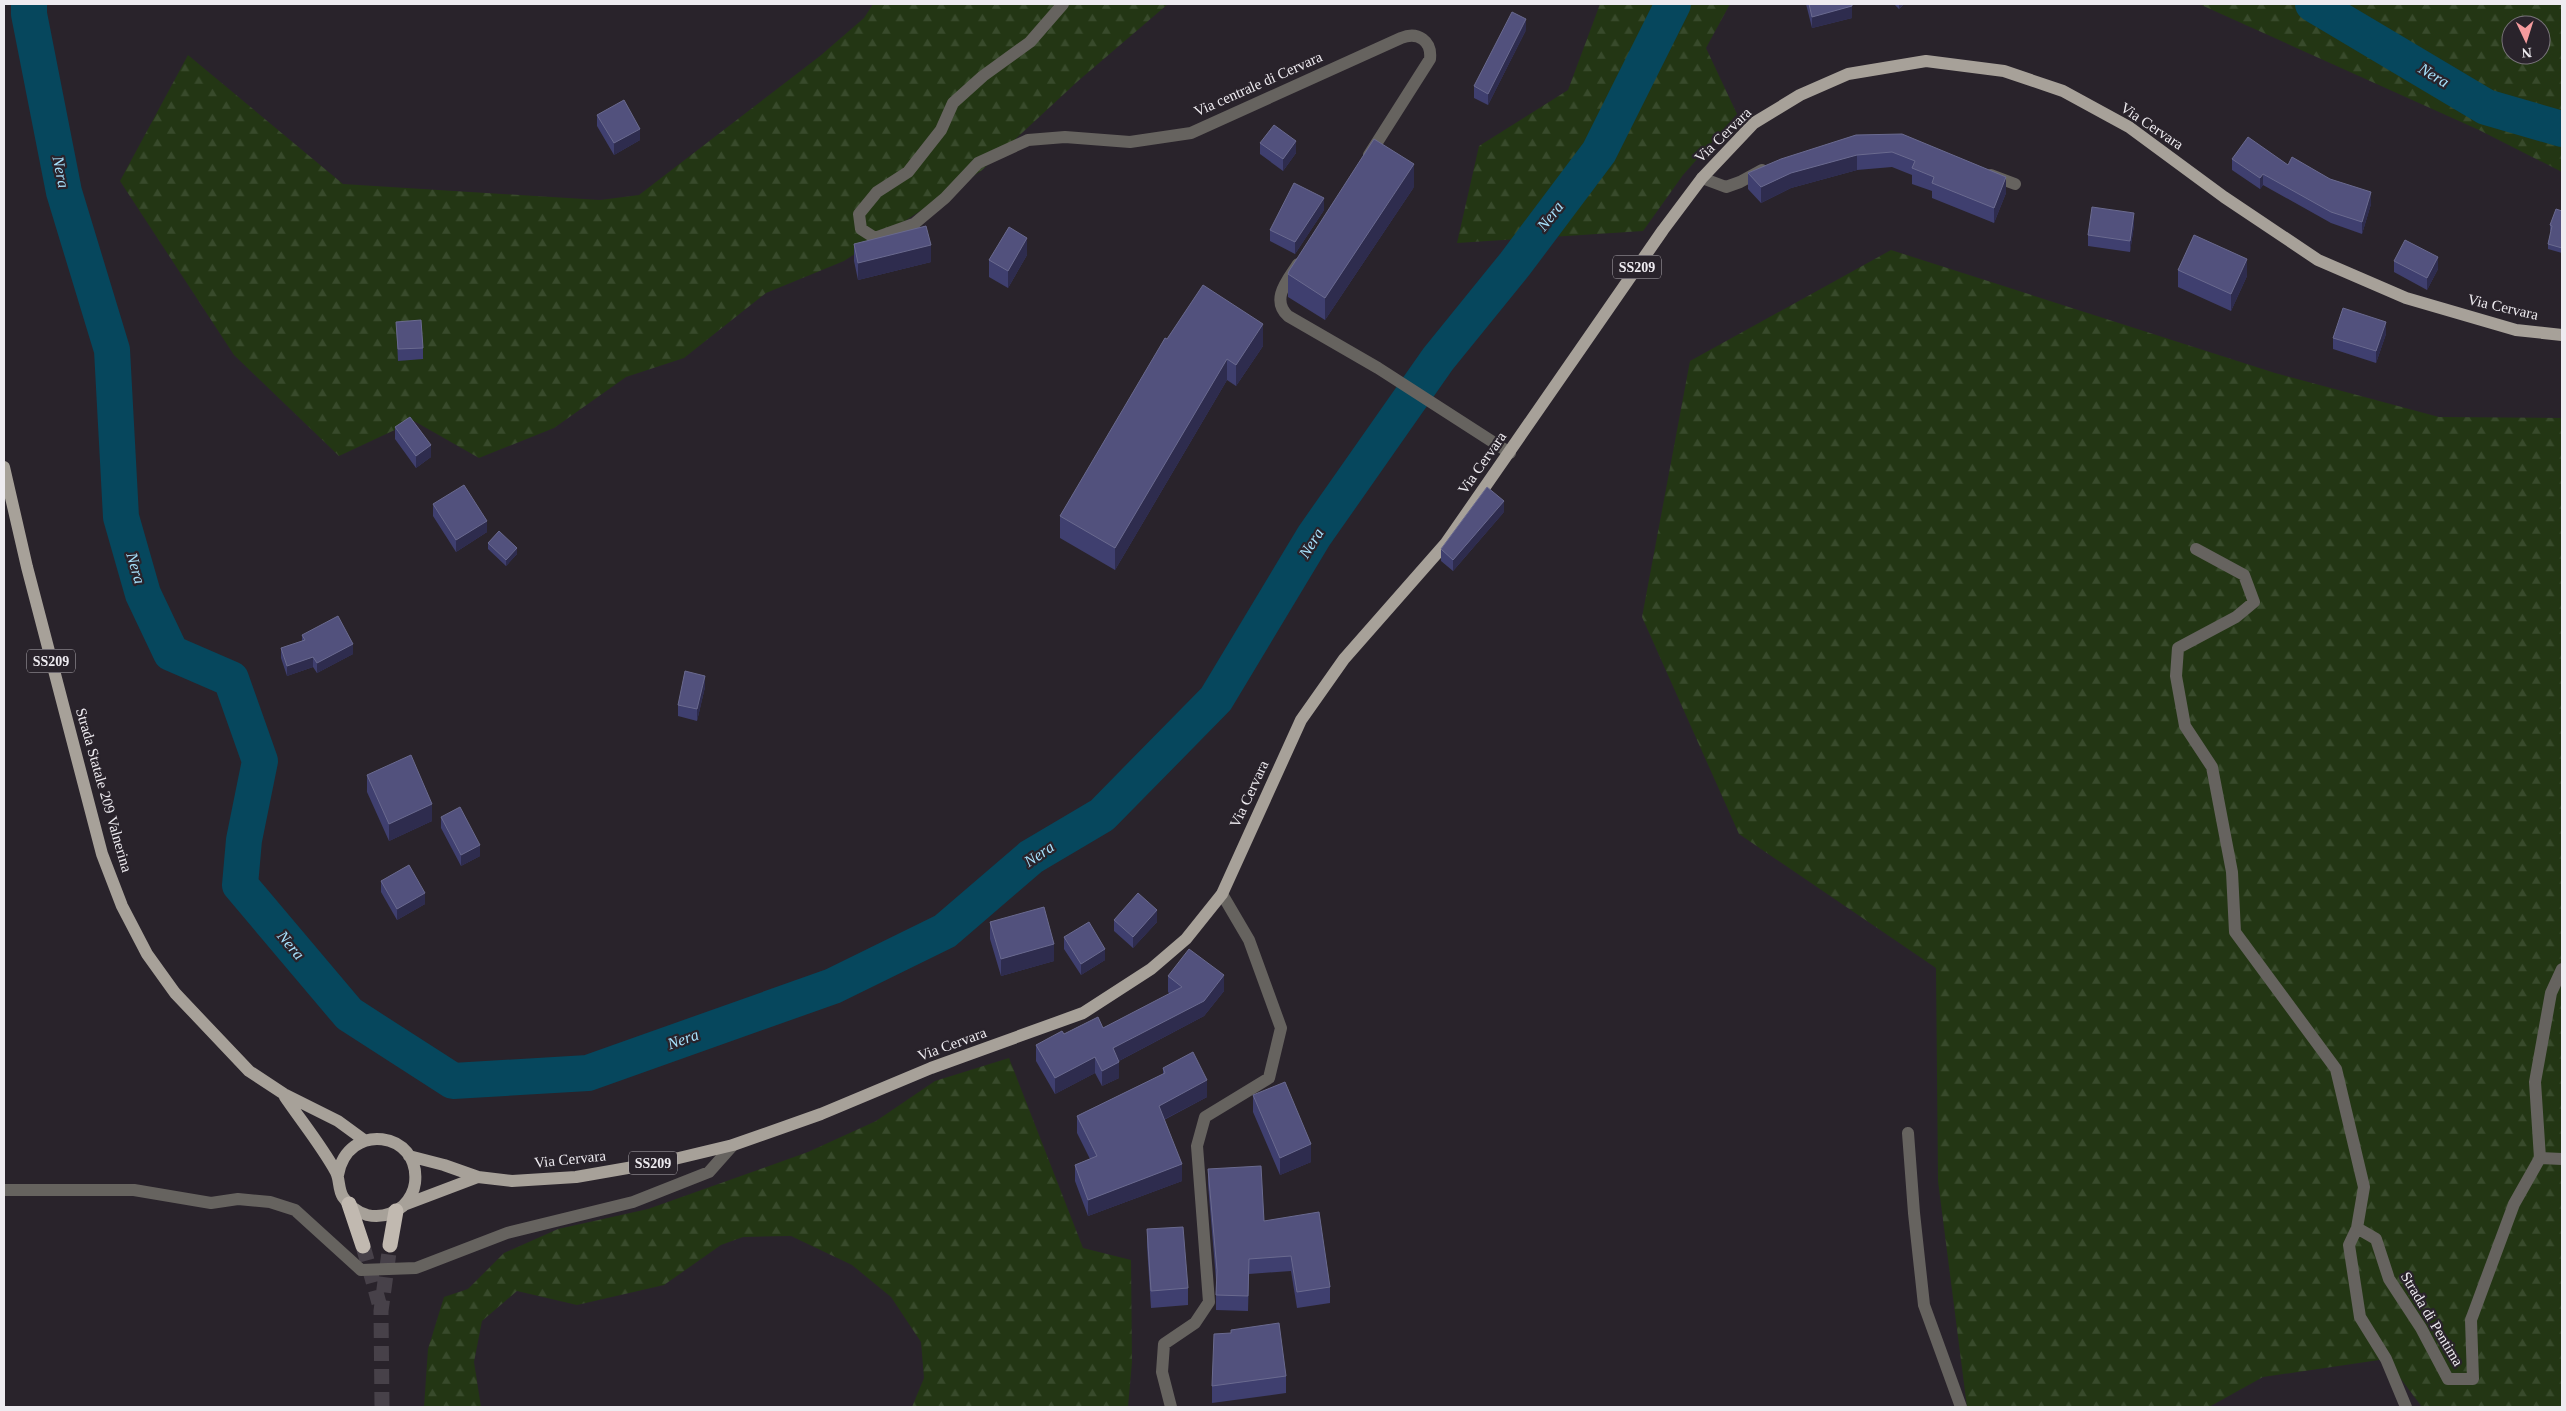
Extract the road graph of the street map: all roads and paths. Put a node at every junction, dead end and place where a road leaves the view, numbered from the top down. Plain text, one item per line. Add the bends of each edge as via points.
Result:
1 (1063, 4) edge
2 (1776, 163) edge
3 (1363, 164) edge
4 (1978, 170) edge
5 (1702, 178) junction
6 (2015, 184) dead end
7 (1304, 254) edge
8 (2562, 335) edge
9 (1510, 452) junction
10 (4, 467) edge
11 (2196, 549) dead end
12 (1222, 894) junction
13 (2562, 969) edge
14 (284, 1094) junction
15 (1908, 1133) dead end
16 (364, 1140) junction
17 (732, 1145) junction
18 (409, 1156) junction
19 (2540, 1158) junction
20 (2562, 1159) edge
21 (338, 1175) junction
22 (478, 1177) junction
23 (4, 1190) edge
24 (349, 1204) junction
25 (400, 1208) junction
26 (2357, 1228) junction
27 (390, 1245) tunnel mouth
28 (363, 1246) tunnel mouth
29 (1171, 1407) edge
30 (1961, 1407) edge
31 (2406, 1407) edge

1 - 3 street, Via centrale di Cervara via 1030,42 953,103 941,130 908,172 876,192 859,214 861,229 875,238 914,224 978,164 1028,140 1065,137 1130,142 1191,132 1401,38 1420,36 1429,46 1430,59
2 - 5 street via 1726,187
4 - 6 street
5 - 8 main road, Via Cervara / SS209 via 1754,123 1800,95 1848,74 1926,61 2004,71 2063,91 2128,127 2318,260 2406,298 2516,330
5 - 9 main road, Via Cervara / SS209
7 - 9 street via 1280,293 1283,311
9 - 12 main road, Via Cervara / SS209 via 1446,543 1344,659 1301,720
10 - 14 main road, Strada Statale 209 Valnerina / SS209 via 102,854 122,906 147,954 175,993 249,1071
11 - 26 street via 2244,575 2254,602 2236,617 2178,648 2176,676 2185,726 2212,767 2232,872 2235,932 2336,1069 2364,1187
12 - 17 main road, Via Cervara / SS209 via 1186,939 1151,969 1082,1013 931,1068 822,1114
12 - 29 street via 1249,940 1281,1028 1269,1078 1205,1117 1197,1146 1209,1302 1195,1323 1164,1344 1162,1372
13 - 19 street via 2551,993 2535,1082
14 - 16 main road, Strada Statale 209 Valnerina / SS209 via 338,1121
14 - 21 main road, Strada Statale 209 Valnerina / SS209
15 - 30 street via 1924,1305
16 - 18 main road, SS209 via 389,1140
16 - 21 main road via 343,1157
17 - 22 main road, Via Cervara / SS209 via 662,1162 576,1177 512,1181
17 - 23 street via 709,1172 700,1176 632,1202 507,1233 416,1268 361,1270 295,1210 270,1202 238,1199 211,1203 134,1190
18 - 22 main road, Via Cervara / SS209
18 - 25 main road via 416,1176 411,1196
19 - 20 street
19 - 26 street, Strada di Pentima via 2514,1204 2471,1320 2473,1379 2448,1379 2421,1328 2389,1279 2376,1239
21 - 24 main road, Strada Statale 209 Valnerina / SS209 via 342,1195
22 - 25 main road, Via Cervara / SS209
24 - 25 main road, SS209 via 367,1215 378,1216
24 - 28 highway
25 - 27 highway
26 - 31 street via 2349,1245 2360,1316 2386,1359

